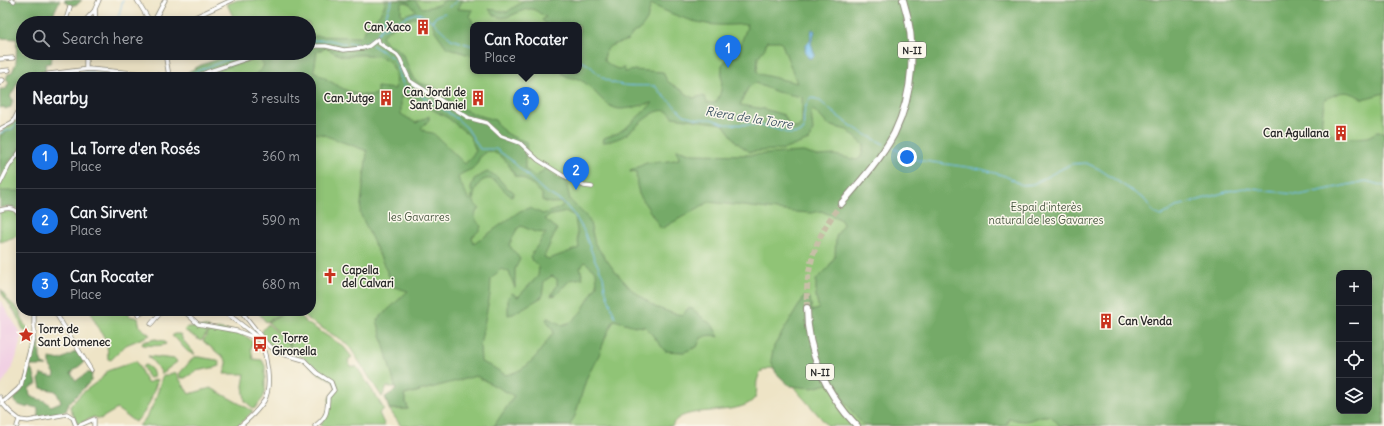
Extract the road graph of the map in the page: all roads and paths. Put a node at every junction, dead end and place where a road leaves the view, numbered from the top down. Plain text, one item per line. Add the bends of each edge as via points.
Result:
1 (99, 0) edge
2 (137, 0) edge
3 (165, 0) edge
4 (232, 0) edge
5 (903, 0) edge
6 (70, 7) dead end
7 (95, 9) junction
8 (67, 16) edge
9 (89, 16) edge
10 (96, 16) edge
11 (147, 16) edge
12 (156, 16) edge
13 (197, 16) edge
14 (316, 46) edge
15 (13, 58) dead end
16 (0, 59) edge
17 (86, 60) edge
18 (167, 60) edge
19 (243, 60) edge
20 (86, 69) junction
21 (9, 70) dead end
22 (0, 71) edge
23 (64, 72) edge
24 (123, 72) edge
25 (171, 72) edge
26 (207, 72) edge
27 (0, 80) edge
28 (0, 83) edge
29 (16, 116) edge
30 (0, 129) edge
31 (16, 157) edge
32 (0, 184) edge
33 (592, 187) dead end
34 (840, 204) tunnel mouth
35 (0, 210) edge
36 (16, 211) edge
37 (807, 308) tunnel mouth
38 (34, 316) edge
39 (58, 316) edge
40 (158, 316) edge
41 (189, 316) edge
42 (231, 316) edge
43 (245, 316) edge
44 (151, 324) dead end
45 (261, 339) junction
46 (91, 370) dead end
47 (0, 397) edge
48 (2, 403) junction
49 (19, 420) junction
50 (17, 426) edge
51 (77, 426) edge
52 (94, 426) edge
53 (240, 426) edge
54 (315, 426) edge
55 (857, 426) edge

1 - 7 street
2 - 11 street
3 - 12 street
4 - 13 street
5 - 34 highway, N-II via 910,26 911,72 897,127 872,166
6 - 8 street
7 - 9 street
7 - 10 street
14 - 33 street via 344,50 363,48 378,39 380,44 397,55 410,81 469,118 487,123 501,136 520,143 538,160 562,175
15 - 16 street
17 - 20 street
18 - 25 street
19 - 26 street
20 - 23 street
20 - 24 street
21 - 22 street
27 - 28 street via 3,80
29 - 30 street via 13,122
31 - 32 street
35 - 36 street
37 - 55 highway, N-II via 810,342 819,370 838,404
38 - 48 street via 34,334 21,385
39 - 46 street
40 - 44 street
41 - 45 street via 198,324 237,331
42 - 45 street
43 - 45 street
45 - 53 street via 267,367 267,394 261,405
45 - 54 street via 279,353 304,360 333,384 334,390 328,397 325,416
47 - 48 street
48 - 49 street
49 - 50 street
49 - 51 street via 67,414 73,418
51 - 52 street via 94,419

